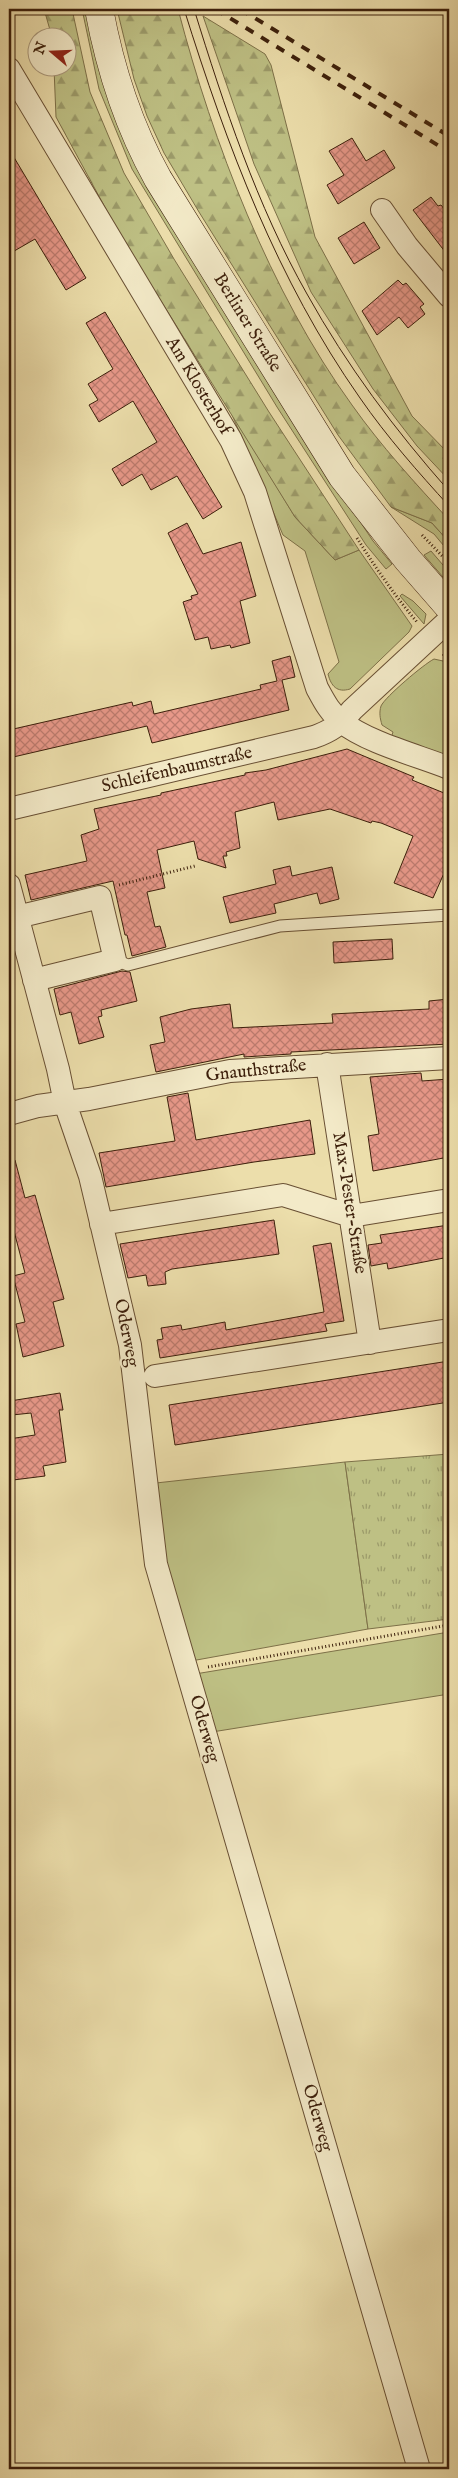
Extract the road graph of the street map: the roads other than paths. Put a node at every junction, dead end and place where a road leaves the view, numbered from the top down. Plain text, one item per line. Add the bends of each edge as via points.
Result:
1 (99, 9) edge
2 (9, 69) edge
3 (382, 210) dead end
4 (449, 296) edge
5 (449, 607) edge
6 (449, 620) edge
7 (342, 722) junction
8 (449, 768) edge
9 (9, 809) edge
10 (9, 885) edge
11 (449, 915) edge
12 (18, 918) junction
13 (115, 960) junction
14 (34, 980) junction
15 (449, 1058) edge
16 (327, 1064) junction
17 (65, 1103) junction
18 (9, 1114) edge
19 (449, 1200) edge
20 (351, 1216) junction
21 (100, 1224) junction
22 (449, 1330) edge
23 (370, 1343) junction
24 (155, 1376) dead end
25 (419, 2469) edge

1 - 5 main road, Berliner Straße via 123,104 158,179 342,476
2 - 7 street, Am Klosterhof via 231,440 255,492 317,688 327,706
3 - 4 street
6 - 7 street, Schleifenbaumstraße
7 - 8 street
7 - 9 street, Schleifenbaumstraße via 329,732 314,737
10 - 12 street, Oderweg
11 - 13 lane via 290,925 128,965
12 - 13 street via 100,897
12 - 14 street, Oderweg
13 - 14 street
14 - 17 street, Oderweg
15 - 16 street, Gnauthstraße
16 - 17 street, Gnauthstraße via 230,1071
16 - 20 street, Max-Pester-Straße
17 - 18 street, Gnauthstraße
17 - 21 street, Oderweg via 90,1176
19 - 20 street
20 - 21 street via 282,1195
20 - 23 street, Max-Pester-Straße
21 - 25 street, Oderweg via 130,1345 156,1564
22 - 23 street
23 - 24 street

